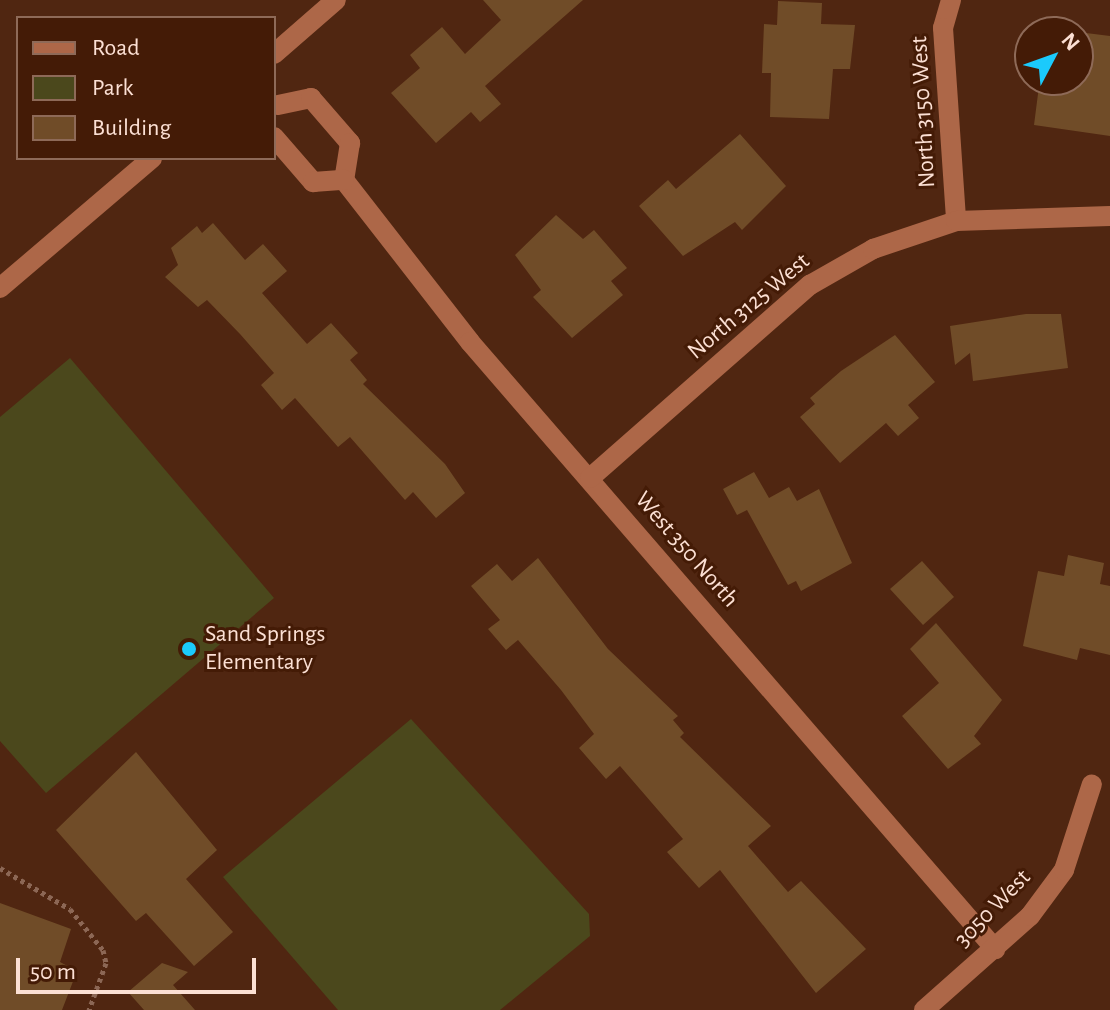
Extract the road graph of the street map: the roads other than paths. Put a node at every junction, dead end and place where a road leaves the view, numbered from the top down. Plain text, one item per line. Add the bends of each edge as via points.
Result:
1 (336, 0) edge
2 (951, 0) edge
3 (276, 52) edge
4 (276, 102) edge
5 (276, 139) edge
6 (150, 160) edge
7 (344, 180) junction
8 (1110, 216) edge
9 (956, 221) junction
10 (0, 288) edge
11 (590, 478) junction
12 (1092, 784) dead end
13 (995, 949) junction
14 (924, 1010) edge

1 - 3 street
2 - 9 street, North 3150 West via 943,28
4 - 7 street via 311,98 321,109 350,143
5 - 7 street via 313,182
6 - 10 street
7 - 11 street, West 350 North via 470,342
8 - 9 street, North 3125 West
9 - 11 street, North 3125 West via 873,249 810,285
11 - 13 street, West 350 North
12 - 13 street, 3050 West via 1064,870
13 - 14 street, 3050 West

